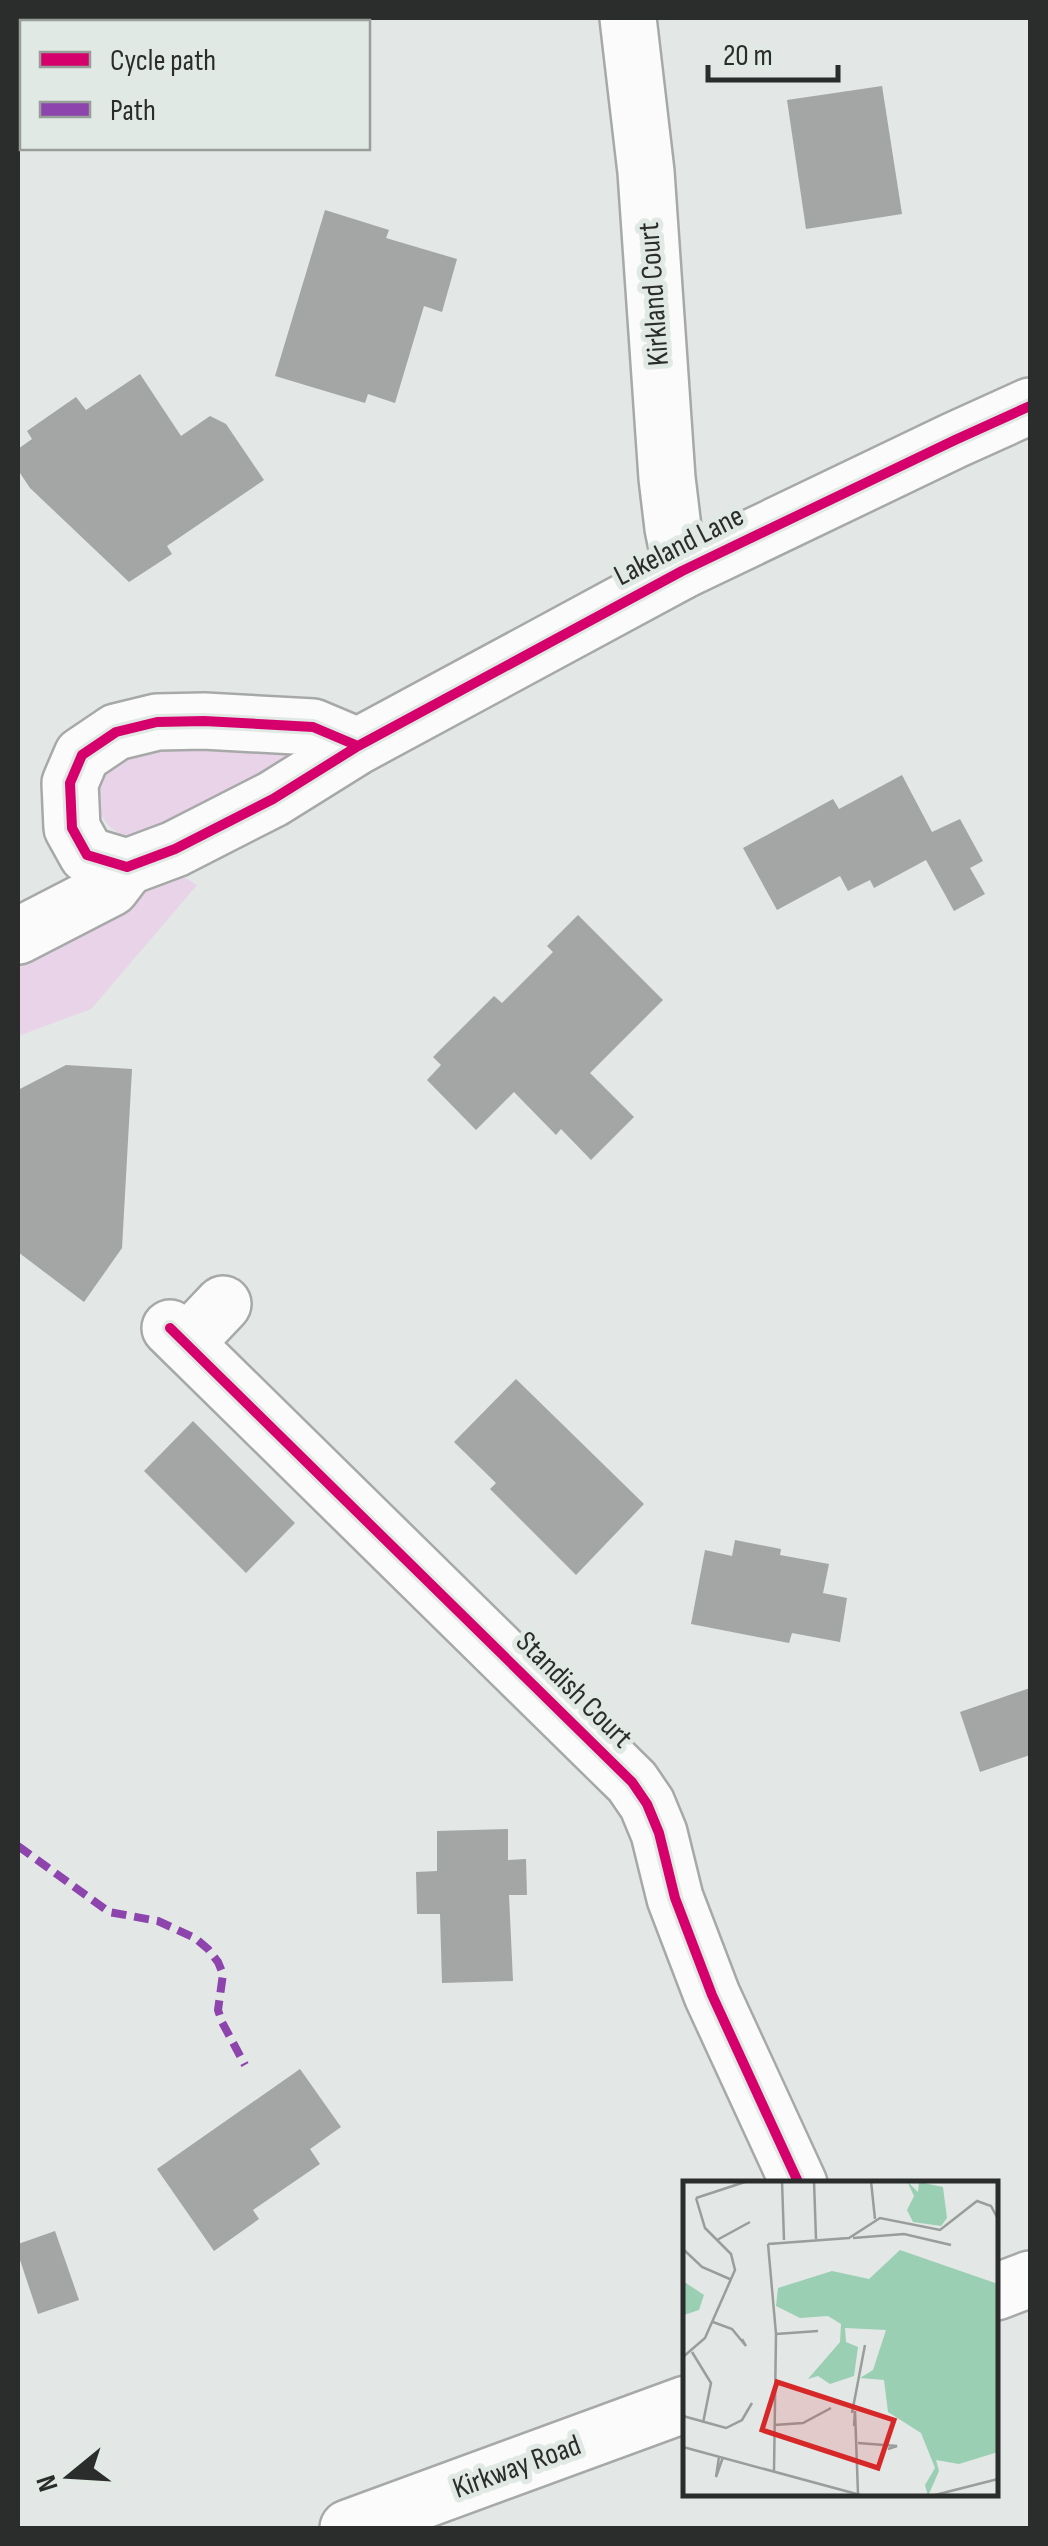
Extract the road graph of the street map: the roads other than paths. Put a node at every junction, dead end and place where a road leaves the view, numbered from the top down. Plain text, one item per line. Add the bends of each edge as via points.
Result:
1 (628, 18) edge
2 (1030, 406) edge
3 (682, 570) junction
4 (358, 746) junction
5 (127, 868) junction
6 (18, 936) edge
7 (223, 1304) dead end
8 (798, 2181) edge
9 (1030, 2279) edge
10 (998, 2291) edge
11 (683, 2405) edge
12 (348, 2528) edge

1 - 3 street, Kirkland Court via 667,478
2 - 3 street, Lakeland Lane
3 - 4 street, Lakeland Lane
4 - 5 street, Lakeland Lane via 274,798
4 - 5 street via 314,727 157,722 116,732 82,755 70,784 72,828 86,855
5 - 6 street, Lakeland Lane via 111,888
7 - 8 street, Standish Court via 178,1336 647,1804 712,1994
9 - 10 street
11 - 12 street, Kirkway Road

